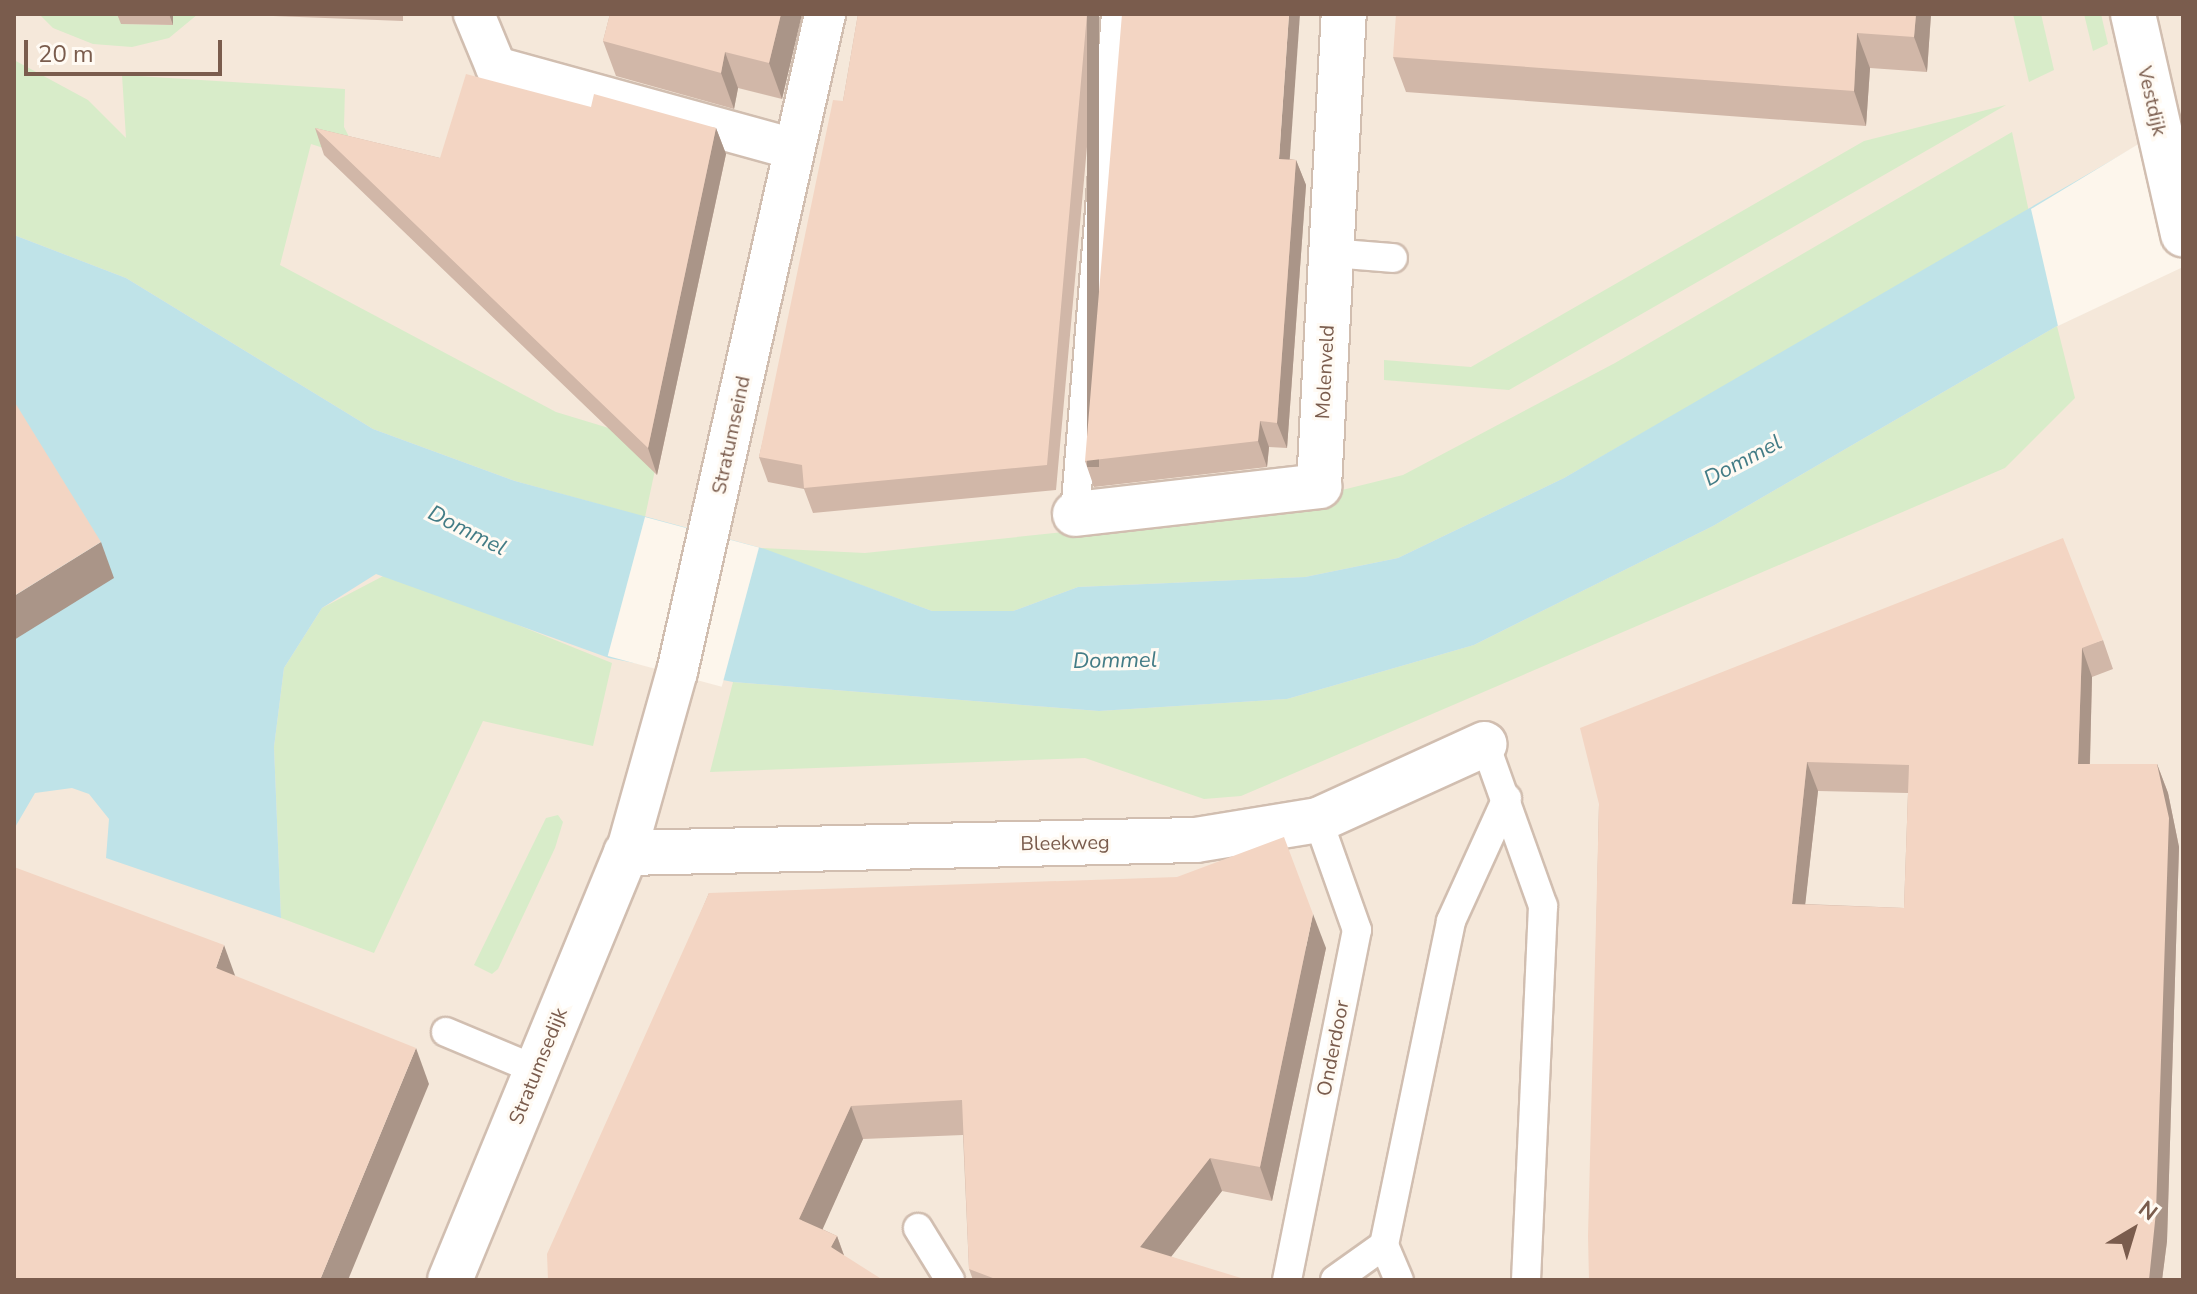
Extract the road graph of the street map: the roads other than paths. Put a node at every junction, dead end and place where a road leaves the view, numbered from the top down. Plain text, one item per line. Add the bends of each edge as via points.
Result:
1 (474, 14) edge
2 (825, 14) edge
3 (1116, 14) edge
4 (1344, 14) edge
5 (2133, 14) edge
6 (793, 149) junction
7 (2183, 234) edge
8 (1331, 253) junction
9 (1393, 258) dead end
10 (1075, 514) joint
11 (1485, 744) joint
12 (1507, 798) junction
13 (1318, 820) junction
14 (626, 853) junction
15 (446, 1032) dead end
16 (537, 1070) junction
17 (918, 1228) dead end
18 (1384, 1245) junction
19 (450, 1280) edge
20 (950, 1280) edge
21 (1287, 1280) edge
22 (1335, 1280) edge
23 (1399, 1280) edge
24 (1526, 1280) edge

1 - 6 street via 496,67
2 - 6 street, Stratumseind
3 - 10 lane
4 - 8 street, Molenveld
5 - 7 street, Vestdijk
6 - 14 street, Stratumseind via 677,672
8 - 9 lane
8 - 10 street, Molenveld via 1319,486
11 - 12 lane
11 - 13 street, Bleekweg
12 - 18 lane via 1451,921
12 - 24 lane via 1543,906
13 - 14 street, Bleekweg via 1196,840
13 - 21 lane, Onderdoor via 1357,930
14 - 16 street, Stratumsedijk
15 - 16 lane
16 - 19 street, Stratumsedijk
17 - 20 lane
18 - 22 lane
18 - 23 lane

